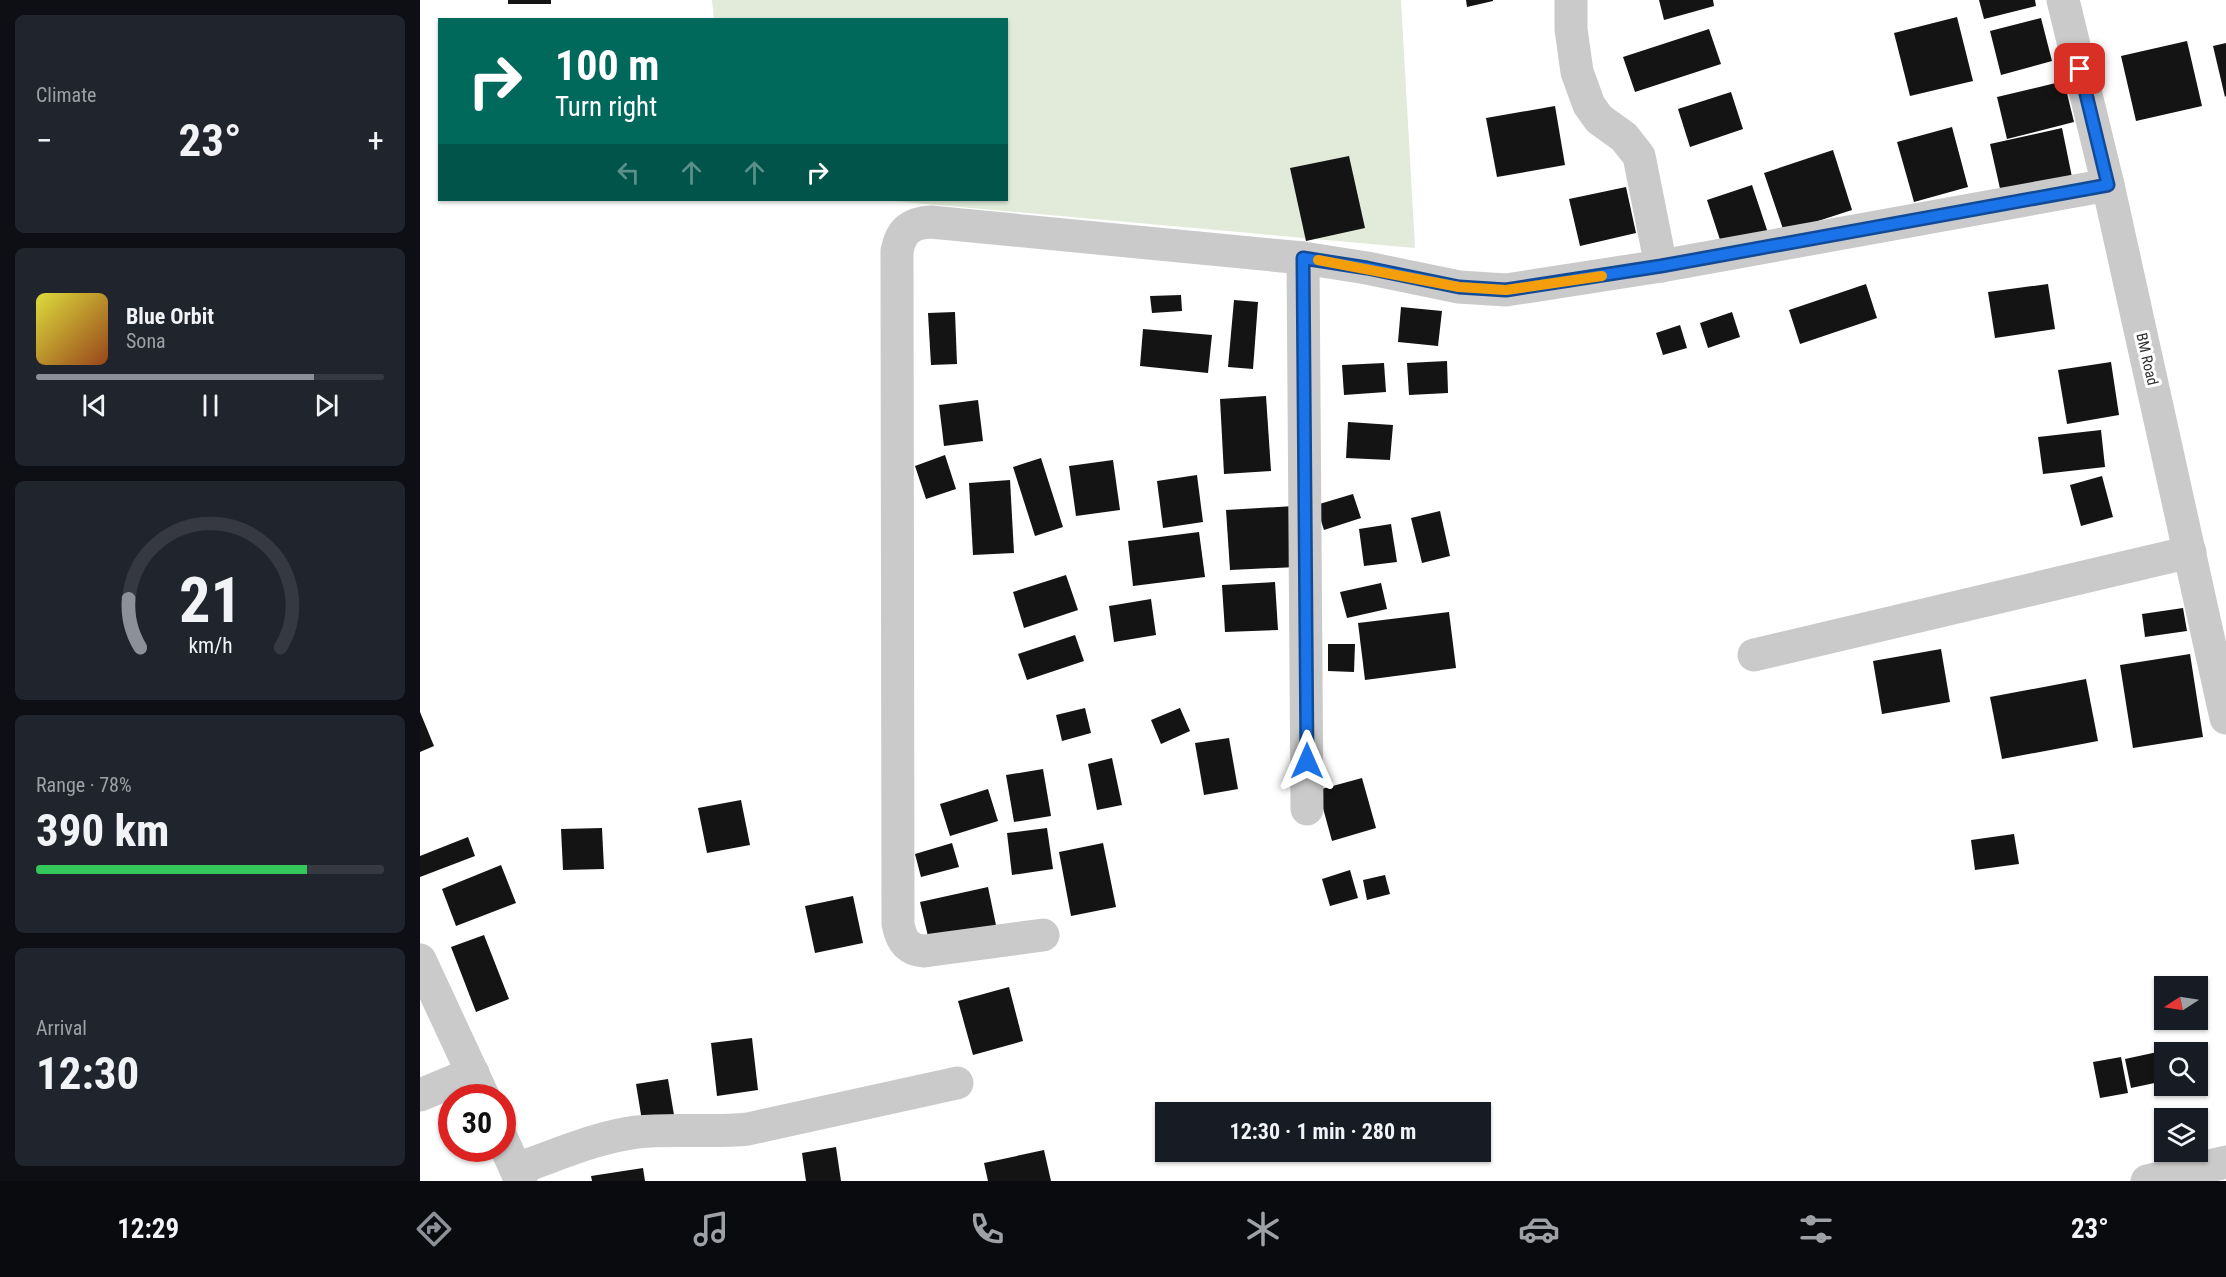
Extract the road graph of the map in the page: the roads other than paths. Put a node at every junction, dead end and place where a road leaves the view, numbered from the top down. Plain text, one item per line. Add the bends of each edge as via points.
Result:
1 (1571, 0) edge
2 (2063, 0) edge
3 (2108, 185) junction
4 (1303, 258) junction
5 (1661, 266) junction
6 (2190, 552) junction
7 (1754, 656) dead end
8 (2226, 718) edge
9 (1307, 809) dead end
10 (1042, 935) dead end
11 (420, 960) edge
12 (957, 1083) dead end
13 (478, 1084) edge
14 (438, 1092) edge
15 (420, 1095) edge
16 (2226, 1162) edge
17 (519, 1175) edge
18 (2147, 1181) edge

1 - 5 street via 1577,72 1589,105 1599,119 1624,137 1639,156
2 - 3 street, BM Road
3 - 5 street
3 - 6 street, BM Road
4 - 5 street via 1459,287 1506,290
4 - 9 street
4 - 10 street via 931,222 917,223 899,239 900,936 914,951 924,951
6 - 7 street
6 - 8 street, BM Road
11 - 13 street
12 - 17 street via 748,1129 633,1133 600,1141
14 - 15 street
16 - 18 street

